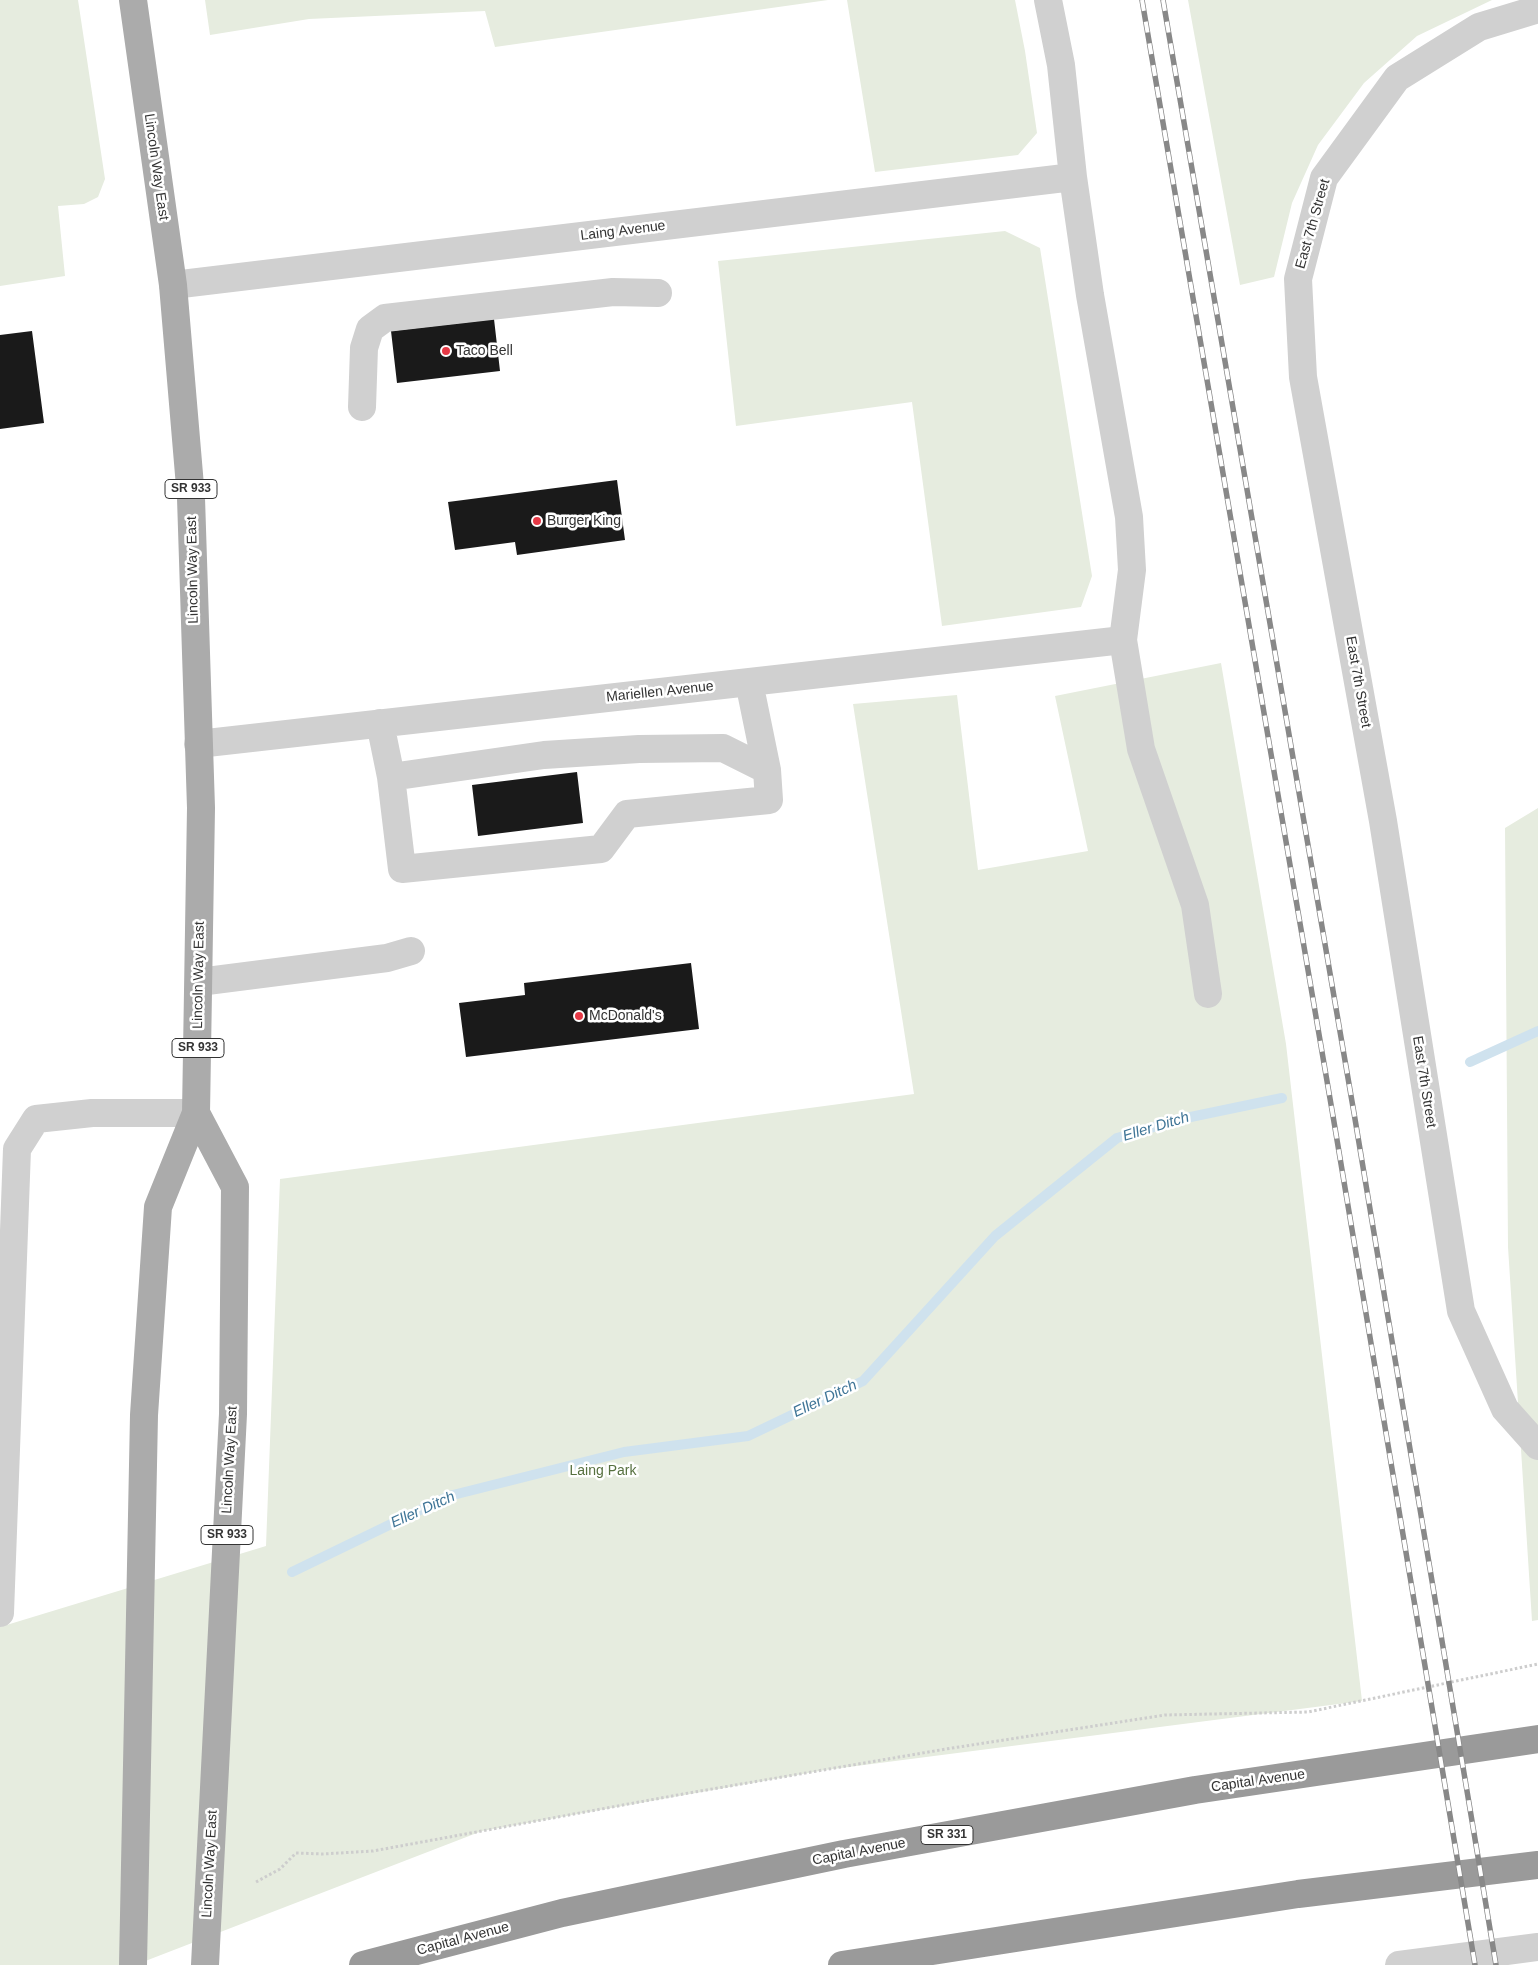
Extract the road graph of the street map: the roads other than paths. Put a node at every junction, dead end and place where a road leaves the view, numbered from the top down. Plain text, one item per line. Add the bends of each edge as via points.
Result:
1 (133, 0) edge
2 (1048, 0) edge
3 (1538, 9) edge
4 (1073, 177) junction
5 (173, 286) junction
6 (658, 293) dead end
7 (362, 407) dead end
8 (1123, 640) junction
9 (750, 682) junction
10 (380, 723) junction
11 (198, 744) junction
12 (767, 770) junction
13 (391, 777) junction
14 (411, 951) dead end
15 (200, 982) junction
16 (1208, 994) dead end
17 (196, 1113) junction
18 (1538, 1446) edge
19 (0, 1613) edge
20 (1538, 1739) edge
21 (1538, 1865) edge
22 (1538, 1946) edge
23 (134, 1965) edge
24 (205, 1965) edge
25 (363, 1965) edge
26 (842, 1965) edge
27 (1399, 1965) edge

1 - 5 main road, Lincoln Way East / SR 933
2 - 4 street via 1061,65
3 - 18 street, East 7th Street via 1479,26 1397,78 1324,178 1298,279 1303,378 1383,821 1461,1311 1505,1409
4 - 5 street, Laing Avenue
4 - 8 street via 1129,517 1132,570
5 - 11 main road, Lincoln Way East / SR 933 via 191,498
6 - 7 street via 614,292 385,318 370,329 364,348
8 - 9 street, Mariellen Avenue
8 - 16 street via 1142,749 1194,905
9 - 10 street, Mariellen Avenue
9 - 12 street
10 - 11 street, Mariellen Avenue
10 - 13 street
11 - 15 main road, Lincoln Way East / SR 933
12 - 13 street via 723,748 685,748 544,755
12 - 13 street via 769,800 627,814 601,849 402,869
14 - 15 street via 387,958
15 - 17 main road, Lincoln Way East / SR 933
17 - 19 street via 92,1112 36,1119 17,1149
17 - 23 main road, Lincoln Way East / SR 933 via 158,1207 144,1415
17 - 24 main road, Lincoln Way East / SR 933 via 235,1187 233,1414
20 - 25 highway, Capital Avenue / SR 331 via 1194,1790 844,1854 562,1913
21 - 26 highway via 1298,1894
22 - 27 street

